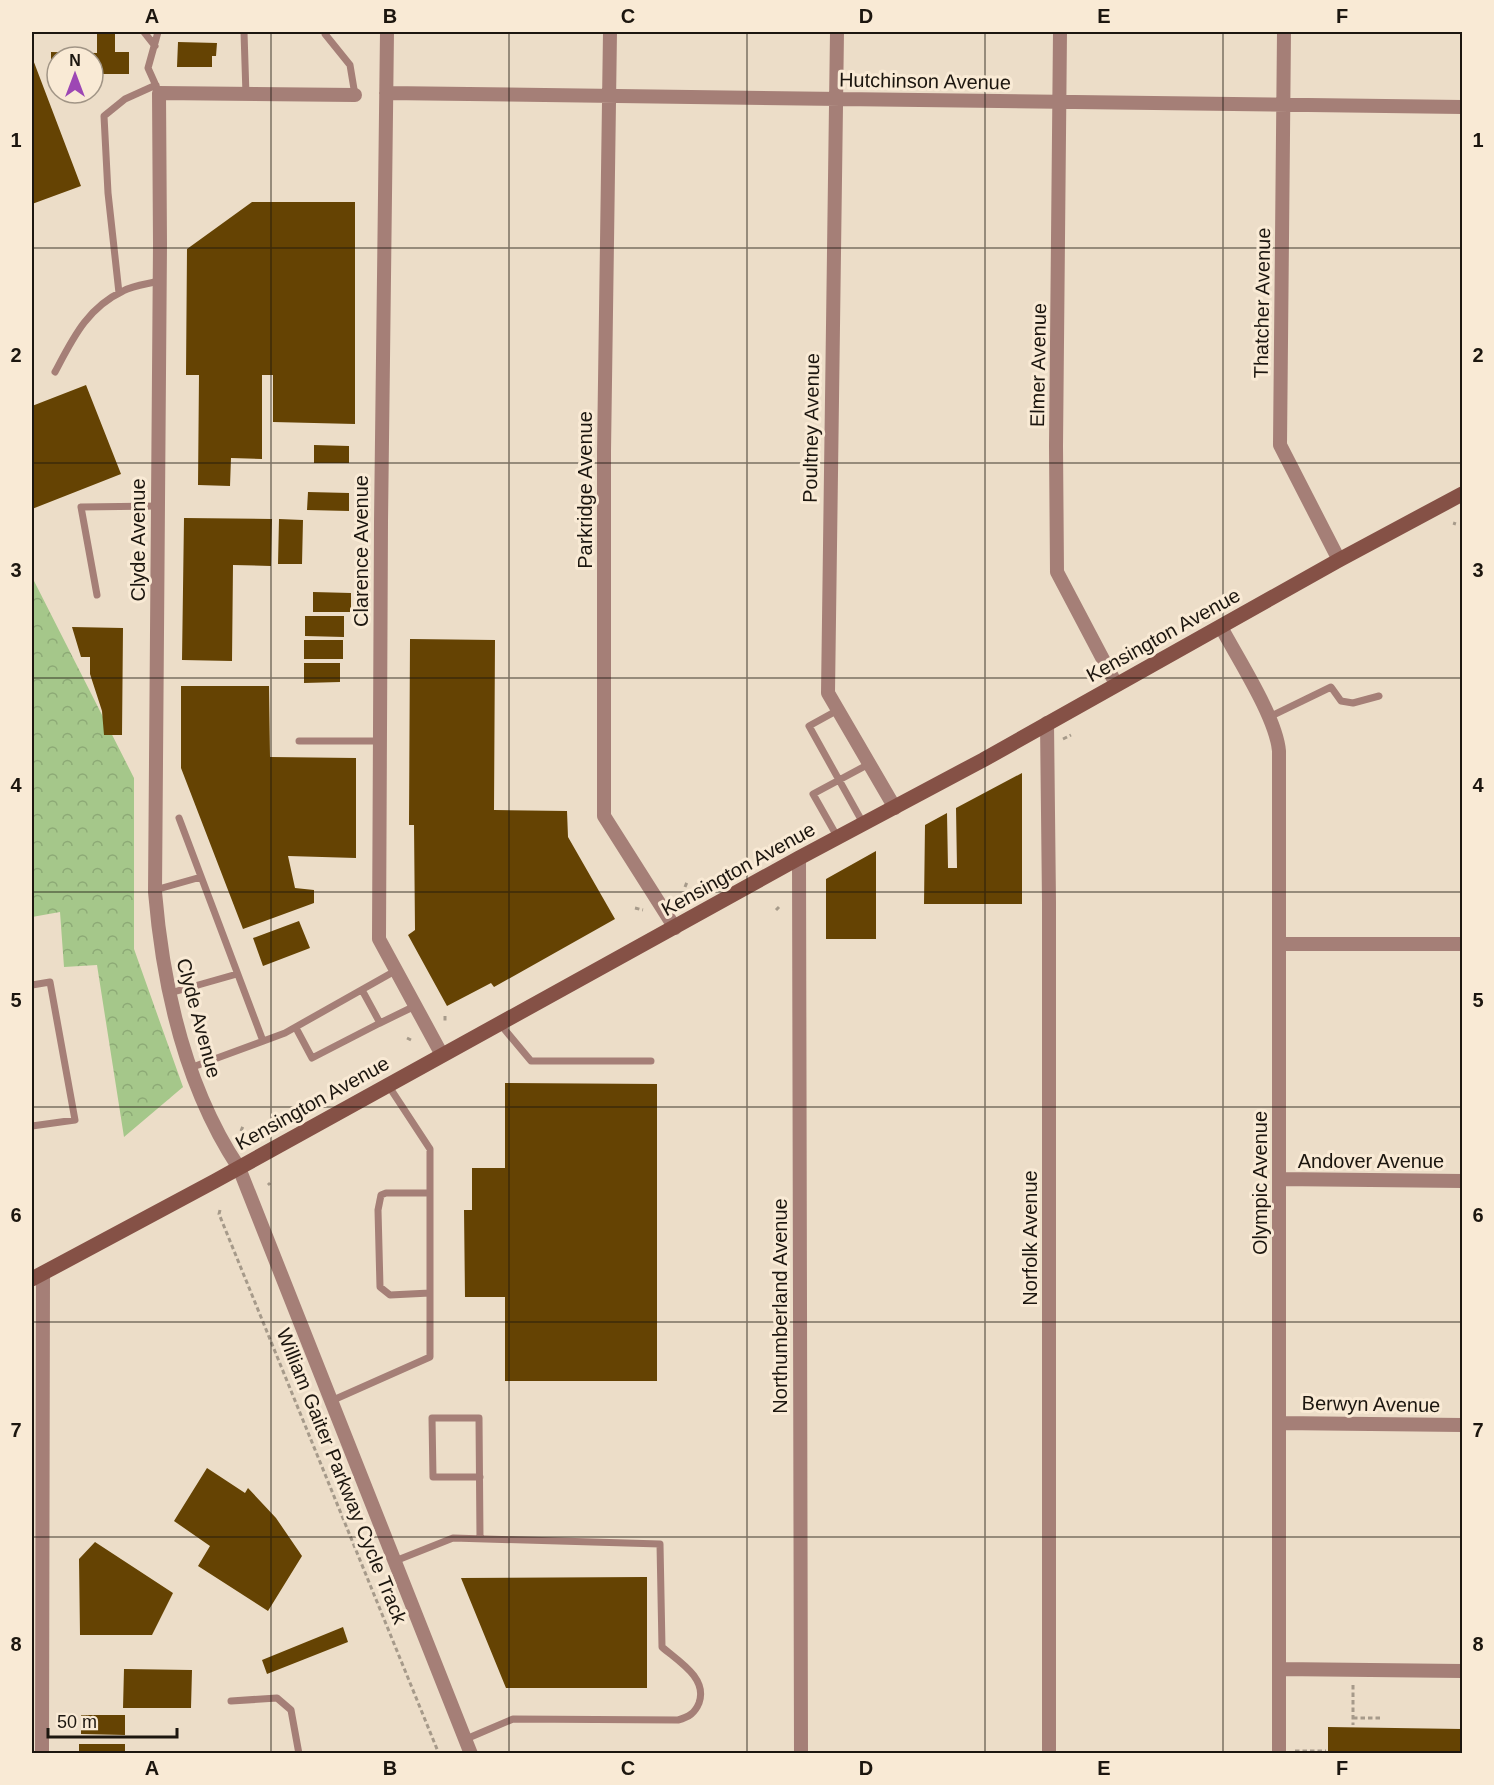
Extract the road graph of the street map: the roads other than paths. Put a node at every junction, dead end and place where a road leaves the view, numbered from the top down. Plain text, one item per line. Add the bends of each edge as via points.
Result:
1 (144, 32) edge
2 (158, 32) edge
3 (244, 32) edge
4 (325, 32) edge
5 (387, 32) edge
6 (610, 32) edge
7 (837, 32) edge
8 (1060, 32) edge
9 (1284, 32) edge
10 (155, 46) junction
11 (157, 89) junction
12 (386, 93) junction
13 (246, 95) junction
14 (355, 95) joint
15 (609, 96) junction
16 (836, 99) junction
17 (1060, 102) junction
18 (1283, 105) junction
19 (1462, 107) edge
20 (159, 280) junction
21 (119, 293) junction
22 (55, 372) dead end
23 (1460, 500) edge
24 (158, 506) junction
25 (1339, 560) junction
26 (97, 595) dead end
27 (1221, 627) junction
28 (1116, 684) junction
29 (1380, 696) dead end
30 (838, 710) junction
31 (1269, 717) junction
32 (1047, 723) junction
33 (299, 741) dead end
34 (380, 741) junction
35 (869, 764) junction
36 (838, 780) junction
37 (895, 808) junction
38 (179, 818) dead end
39 (864, 825) junction
40 (838, 838) junction
41 (799, 858) junction
42 (201, 877) junction
43 (155, 890) junction
44 (675, 928) junction
45 (1280, 944) junction
46 (1462, 944) edge
47 (395, 970) junction
48 (237, 974) junction
49 (32, 985) edge
50 (362, 990) junction
51 (170, 993) junction
52 (415, 1006) junction
53 (380, 1023) junction
54 (500, 1024) junction
55 (296, 1028) junction
56 (263, 1041) junction
57 (442, 1055) junction
58 (651, 1061) dead end
59 (190, 1068) junction
60 (388, 1085) junction
61 (32, 1126) edge
62 (239, 1168) junction
63 (1279, 1179) junction
64 (1462, 1181) edge
65 (430, 1193) junction
66 (37, 1276) edge
67 (430, 1293) junction
68 (331, 1401) junction
69 (1279, 1423) junction
70 (1462, 1425) edge
71 (480, 1477) junction
72 (480, 1538) junction
73 (395, 1561) junction
74 (1279, 1669) junction
75 (1462, 1671) edge
76 (231, 1701) dead end
77 (465, 1739) junction
78 (42, 1754) edge
79 (298, 1754) edge
80 (471, 1754) edge
81 (801, 1754) edge
82 (1050, 1754) edge
83 (1279, 1754) edge

1 - 10 lane
2 - 10 lane
3 - 13 lane
4 - 14 lane via 350,65
5 - 12 street, Clarence Avenue
6 - 15 street, Parkridge Avenue
7 - 16 street, Poultney Avenue
8 - 17 street, Elmer Avenue
9 - 18 street, Thatcher Avenue
10 - 11 lane via 148,68
11 - 13 street
11 - 20 street, Clyde Avenue
11 - 21 lane via 125,99 104,116
12 - 15 street, Hutchinson Avenue
12 - 34 street, Clarence Avenue
13 - 14 street
15 - 16 street, Hutchinson Avenue
15 - 44 street, Parkridge Avenue via 604,816
16 - 17 street, Hutchinson Avenue
16 - 30 street, Poultney Avenue via 828,693
17 - 18 street, Hutchinson Avenue
17 - 28 street, Elmer Avenue via 1057,572
18 - 19 street, Hutchinson Avenue
18 - 25 street, Thatcher Avenue via 1280,445
20 - 21 lane
20 - 24 street, Clyde Avenue
21 - 22 lane via 78,328
23 - 25 street, Kensington Avenue
24 - 26 lane via 81,507
24 - 43 street, Clyde Avenue
25 - 27 street, Kensington Avenue
27 - 28 street, Kensington Avenue
27 - 31 street, Olympic Avenue
28 - 32 street, Kensington Avenue
29 - 31 lane via 1353,703 1341,701 1331,687
30 - 35 street, Poultney Avenue
30 - 36 lane via 809,726
31 - 45 street, Olympic Avenue via 1279,751
32 - 37 street, Kensington Avenue
32 - 82 street, Norfolk Avenue
33 - 34 lane
34 - 47 street, Clarence Avenue via 379,939
35 - 36 lane
35 - 37 street, Poultney Avenue
36 - 39 lane
36 - 40 lane via 813,794
37 - 39 street, Kensington Avenue
38 - 42 lane
39 - 40 street, Kensington Avenue
40 - 41 street, Kensington Avenue
41 - 44 street, Kensington Avenue
41 - 81 street, Northumberland Avenue
42 - 43 lane
42 - 48 lane
43 - 51 street, Clyde Avenue
44 - 54 street, Kensington Avenue
45 - 46 street
45 - 63 street, Olympic Avenue
47 - 50 lane
47 - 52 street, Clarence Avenue
48 - 51 lane
48 - 56 lane
49 - 61 lane via 50,982 75,1120
50 - 53 lane
50 - 55 lane
51 - 59 street, Clyde Avenue
52 - 53 lane
52 - 57 street, Clarence Avenue
53 - 55 lane via 312,1058
54 - 57 street, Kensington Avenue
54 - 58 lane via 531,1061
55 - 56 lane
56 - 59 lane
57 - 60 street, Kensington Avenue
59 - 62 street, Clyde Avenue via 221,1142
60 - 62 street, Kensington Avenue
60 - 65 lane via 430,1149
62 - 66 street, Kensington Avenue
62 - 68 street, Clyde Avenue
63 - 64 street, Andover Avenue
63 - 69 street, Olympic Avenue
65 - 67 lane
65 - 67 lane via 386,1193 381,1196 378,1210 380,1287 390,1295
66 - 78 street
67 - 68 lane via 430,1358
68 - 73 street, Clyde Avenue
69 - 70 street, Berwyn Avenue
69 - 74 street, Olympic Avenue
71 - 71 lane via 479,1418 432,1418 434,1477
71 - 72 lane
72 - 73 lane via 453,1538
72 - 77 lane via 660,1544 662,1647 692,1673 700,1685 701,1697 697,1709 678,1720 513,1719
73 - 77 street, Clyde Avenue
74 - 75 street
74 - 83 street, Olympic Avenue
76 - 79 lane via 277,1698 291,1710
77 - 80 street, Clyde Avenue

